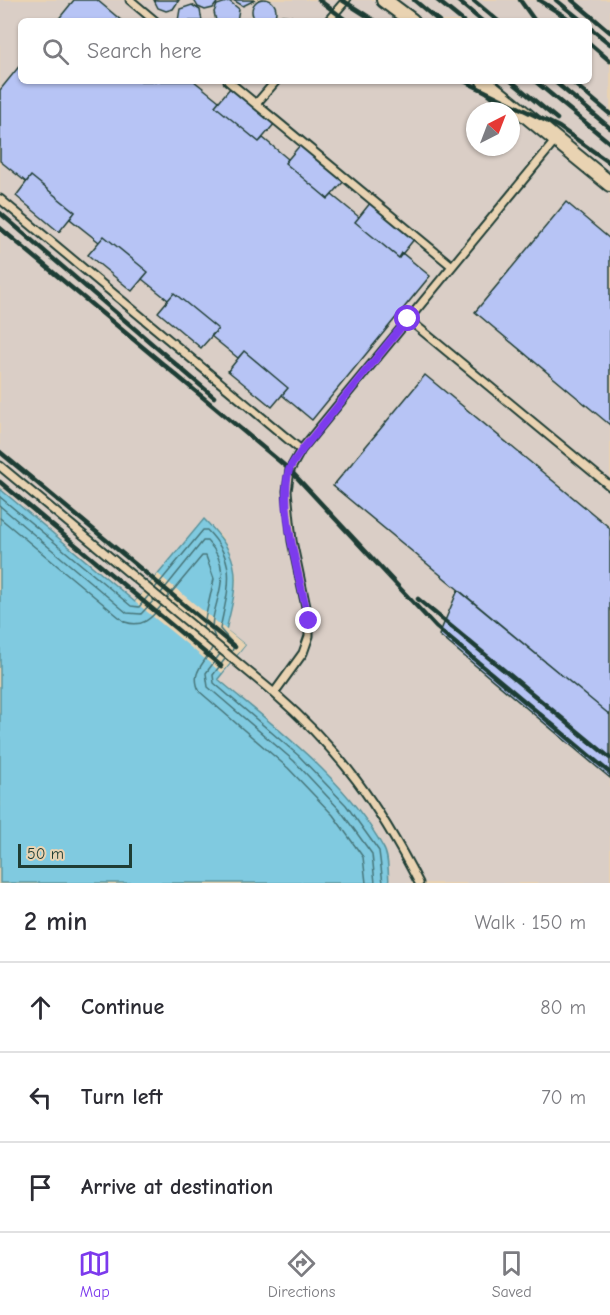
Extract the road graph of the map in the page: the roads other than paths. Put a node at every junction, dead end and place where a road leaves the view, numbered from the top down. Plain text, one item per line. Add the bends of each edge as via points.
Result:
1 (130, 0) edge
2 (346, 0) edge
3 (384, 0) edge
4 (151, 18) edge
5 (331, 18) edge
6 (408, 18) edge
7 (232, 84) edge
8 (273, 84) edge
9 (488, 84) edge
10 (256, 104) junction
11 (556, 140) junction
12 (610, 184) edge
13 (0, 199) edge
14 (452, 266) junction
15 (408, 319) junction
16 (302, 450) junction
17 (0, 466) edge
18 (610, 486) edge
19 (274, 693) junction
20 (419, 883) edge

1 - 4 lane
2 - 5 lane
3 - 6 street
7 - 10 lane
8 - 10 lane
9 - 11 street
10 - 14 lane
11 - 12 street
11 - 14 lane
13 - 16 lane
14 - 15 lane
15 - 16 lane
15 - 18 lane
16 - 19 lane via 290,470 287,491 309,636 303,653
17 - 19 lane
19 - 20 lane via 313,727 369,794

